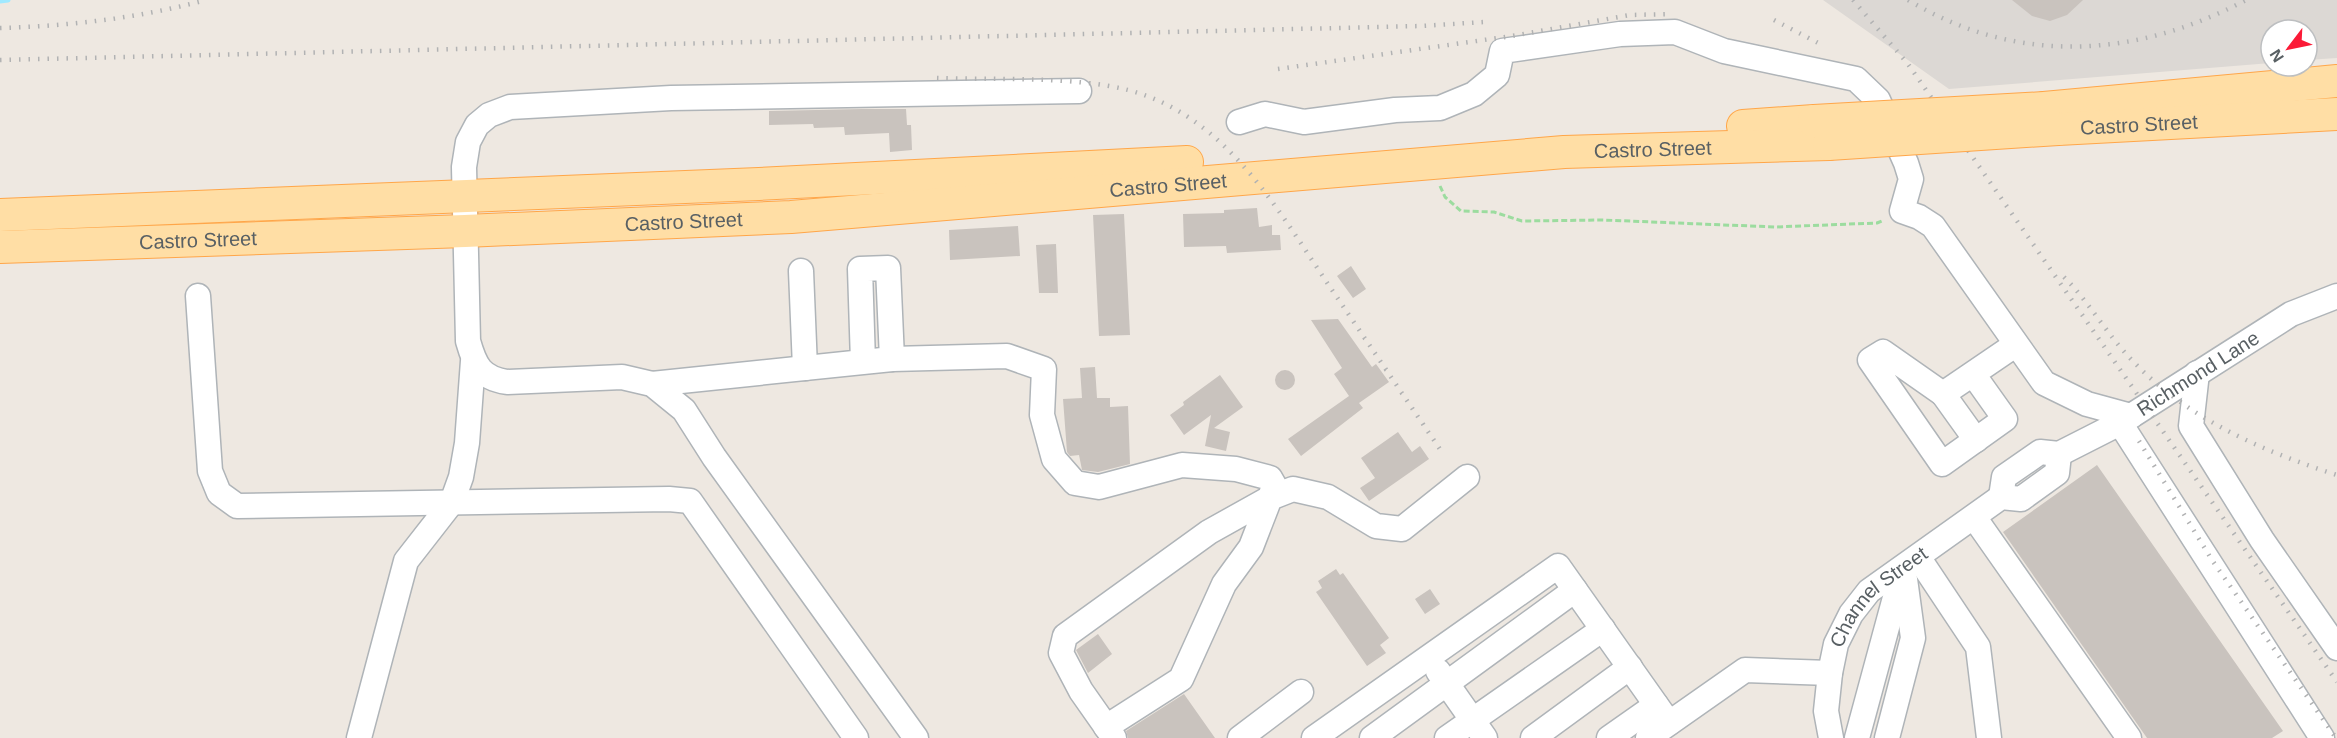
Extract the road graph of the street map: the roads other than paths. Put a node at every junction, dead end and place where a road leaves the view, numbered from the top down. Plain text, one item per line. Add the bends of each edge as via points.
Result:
1 (2337, 81) edge
2 (1079, 91) dead end
3 (2337, 114) edge
4 (2051, 118) junction
5 (1239, 122) dead end
6 (1821, 132) junction
7 (464, 195) junction
8 (0, 215) edge
9 (465, 231) junction
10 (0, 247) edge
11 (801, 271) dead end
12 (198, 296) dead end
13 (2337, 296) edge
14 (2015, 345) junction
15 (891, 359) junction
16 (473, 361) junction
17 (863, 362) junction
18 (805, 368) junction
19 (2196, 373) junction
20 (1973, 374) junction
21 (652, 384) junction
22 (1943, 394) junction
23 (2125, 419) junction
24 (1976, 440) junction
25 (2052, 460) joint
26 (1467, 477) dead end
27 (1270, 498) junction
28 (452, 502) junction
29 (1974, 517) junction
30 (1911, 562) junction
31 (1575, 590) junction
32 (1603, 628) junction
33 (2337, 648) edge
34 (1428, 657) junction
35 (1630, 667) junction
36 (1830, 673) junction
37 (1447, 683) junction
38 (1301, 692) dead end
39 (1663, 714) junction
40 (1479, 729) edge
41 (1987, 730) edge
42 (1110, 732) edge
43 (359, 738) edge
44 (856, 738) edge
45 (915, 738) edge
46 (1240, 738) edge
47 (1314, 738) edge
48 (1372, 738) edge
49 (1447, 738) edge
50 (1533, 738) edge
51 (1609, 738) edge
52 (1648, 738) edge
53 (1831, 738) edge
54 (1857, 738) edge
55 (1887, 738) edge
56 (1967, 738) edge
57 (2129, 738) edge
58 (2322, 738) edge

1 - 4 main road, Castro Street
2 - 7 street via 671,98 510,107 489,115 477,125 468,142
3 - 4 main road, Castro Street
4 - 6 main road, Castro Street, bridge
5 - 14 street via 1265,114 1304,122 1440,108 1474,94 1497,75 1502,51 1620,34 1674,32 1724,51 1856,79 1878,100 1906,163 1911,179 1902,211 1933,226
6 - 7 main road, Castro Street
6 - 9 main road, Castro Street via 791,217
7 - 8 main road, Castro Street
7 - 9 street
9 - 10 main road, Castro Street
9 - 16 street via 468,341
11 - 18 street
12 - 28 street via 210,471 219,493 237,506
13 - 19 street, Richmond Lane via 2290,314
14 - 20 street
14 - 23 street via 2044,382
15 - 17 street
15 - 17 street via 888,268 860,269
15 - 27 street via 1007,356 1044,369 1042,415 1054,459 1075,483 1100,488 1182,465 1236,469 1270,478 1274,485
16 - 21 street via 489,379 507,382 622,377
16 - 28 street via 465,463
17 - 18 street
18 - 21 street
19 - 23 street, Richmond Lane
19 - 33 street via 2191,426 2243,511
20 - 22 street
20 - 24 street via 2005,419
21 - 45 street via 684,410
22 - 24 street
22 - 24 street via 1883,352 1870,360 1942,464
23 - 25 street, Richmond Lane
23 - 58 street
25 - 29 street, Channel Street via 2021,499 2001,496
26 - 27 street via 1402,529 1376,526 1328,497 1293,489
27 - 42 street via 1251,547 1224,584 1181,679
27 - 42 street via 1209,532 1065,636 1060,653
28 - 43 street via 406,561
28 - 44 street via 690,501
29 - 30 street, Channel Street
29 - 57 street
30 - 36 street, Channel Street via 1869,591 1851,614 1836,644
30 - 41 street via 1945,597 1978,647
30 - 54 street
30 - 55 street via 1913,639
31 - 32 street
31 - 34 street via 1558,566
31 - 37 street
32 - 35 street
32 - 40 street
34 - 37 street
34 - 47 street
35 - 39 street
35 - 50 street
36 - 39 street via 1745,670
36 - 53 street, Channel Street via 1826,711
37 - 40 street
37 - 48 street
38 - 46 street
39 - 51 street
39 - 52 street
40 - 49 street
41 - 56 street

